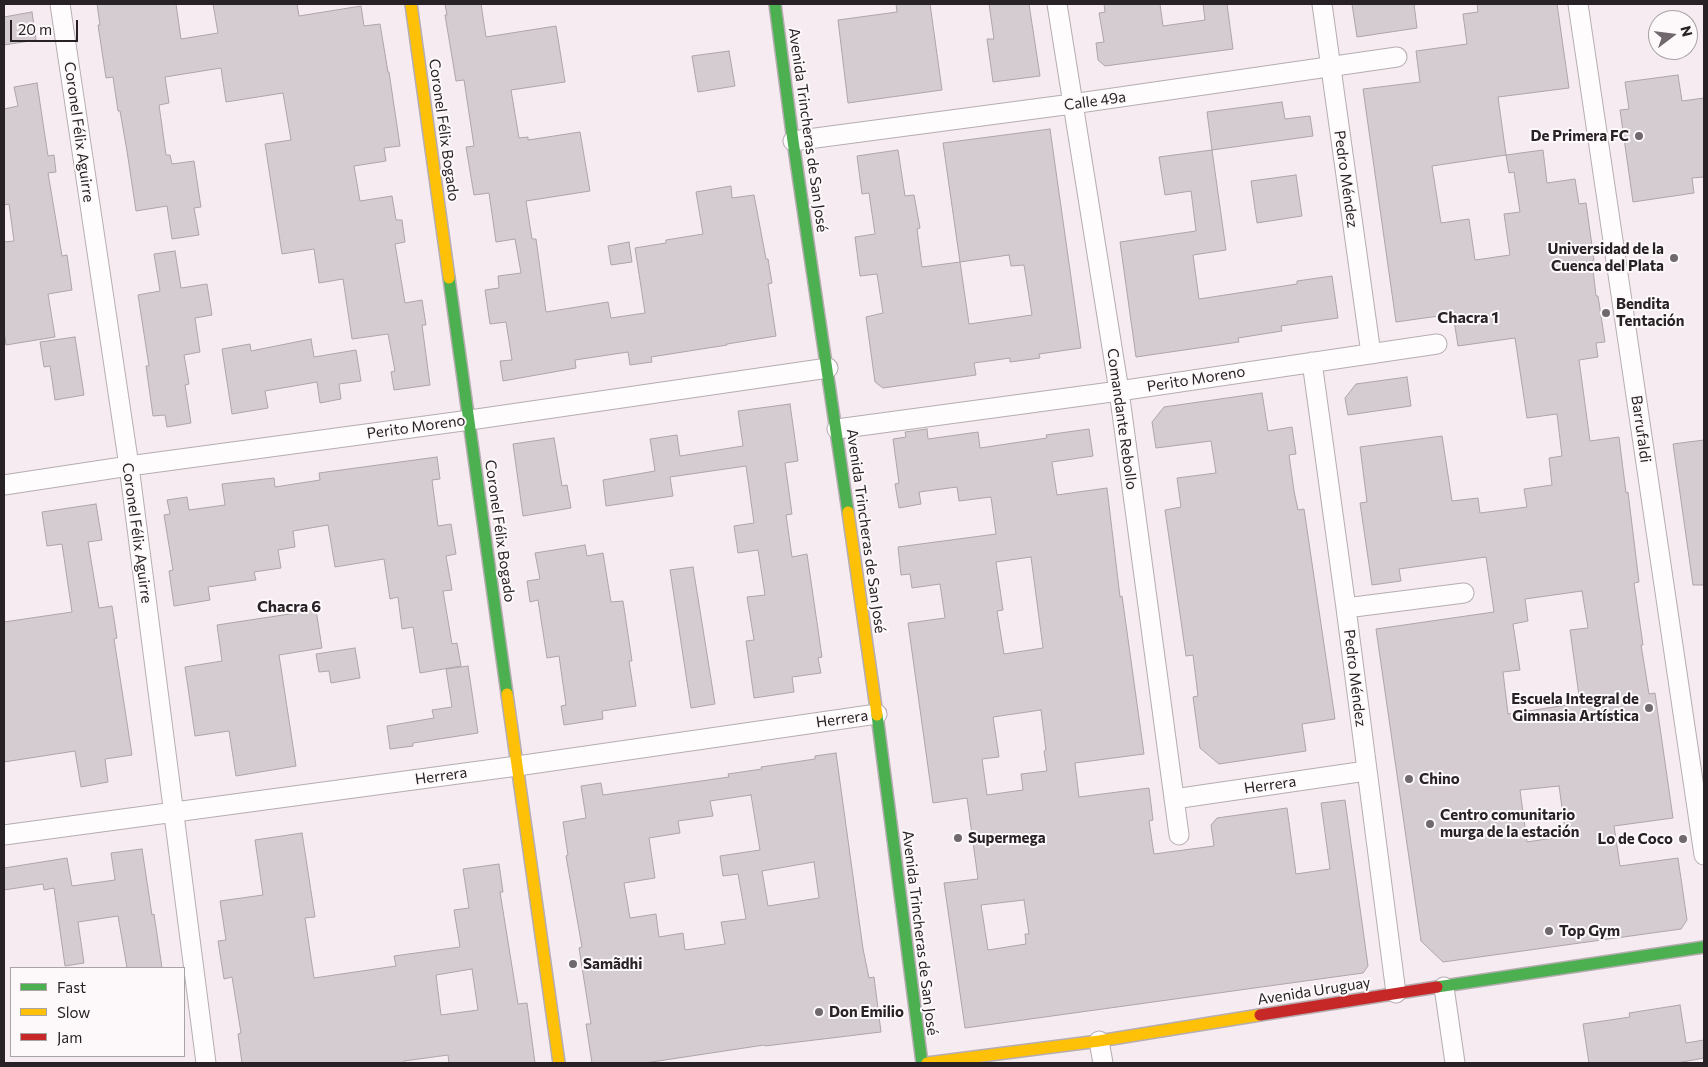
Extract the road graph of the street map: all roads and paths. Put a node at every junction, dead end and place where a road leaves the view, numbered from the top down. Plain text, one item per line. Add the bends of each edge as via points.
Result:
1 (60, 4) edge
2 (411, 4) edge
3 (774, 4) edge
4 (1057, 4) edge
5 (1322, 4) edge
6 (1578, 4) edge
7 (1397, 57) dead end
8 (1331, 68) junction
9 (1072, 104) junction
10 (793, 141) junction
11 (1437, 344) dead end
12 (1371, 354) junction
13 (1312, 362) junction
14 (828, 368) junction
15 (1119, 391) junction
16 (470, 420) junction
17 (837, 430) junction
18 (129, 466) junction
19 (4, 485) edge
20 (1464, 593) dead end
21 (1346, 608) junction
22 (878, 714) junction
23 (517, 766) junction
24 (1366, 771) junction
25 (1174, 799) junction
26 (174, 812) junction
27 (4, 835) edge
28 (1179, 835) dead end
29 (1704, 855) edge
30 (1704, 947) edge
31 (1444, 987) junction
32 (1396, 993) junction
33 (1099, 1041) junction
34 (206, 1063) edge
35 (559, 1063) edge
36 (922, 1063) edge
37 (928, 1063) edge
38 (1103, 1063) edge
39 (1455, 1063) edge

1 - 18 street, Coronel Félix Aguirre
2 - 16 main road, Coronel Félix Bogado
3 - 10 main road, Avenida Trincheras de San José
4 - 9 street, Comandante Rebollo
5 - 8 street, Pedro Méndez
6 - 29 street, Barrufaldi
7 - 8 street, Calle 49a
8 - 9 street, Calle 49a
8 - 12 street, Pedro Méndez
9 - 10 street, Calle 49a
9 - 15 street, Comandante Rebollo
10 - 14 main road, Avenida Trincheras de San José
11 - 12 street, Perito Moreno
12 - 13 street, Perito Moreno
13 - 15 street, Perito Moreno
13 - 21 street, Pedro Méndez
14 - 16 street, Perito Moreno
14 - 17 main road, Avenida Trincheras de San José
15 - 17 street, Perito Moreno
15 - 25 street, Comandante Rebollo
16 - 18 street, Perito Moreno
16 - 23 main road, Coronel Félix Bogado
17 - 22 main road, Avenida Trincheras de San José
18 - 19 street, Perito Moreno
18 - 26 street, Coronel Félix Aguirre
20 - 21 street
21 - 24 street, Pedro Méndez
22 - 23 street, Herrera
22 - 36 main road, Avenida Trincheras de San José
23 - 26 street, Herrera
23 - 35 main road, Coronel Félix Bogado
24 - 25 street, Herrera
24 - 32 street, Pedro Méndez
25 - 28 street, Comandante Rebollo
26 - 27 street, Herrera
26 - 34 street, Coronel Félix Aguirre
30 - 31 main road, Avenida Uruguay
31 - 32 main road, Avenida Uruguay
31 - 39 street
32 - 33 main road, Avenida Uruguay
33 - 37 main road, Avenida Uruguay
33 - 38 street

